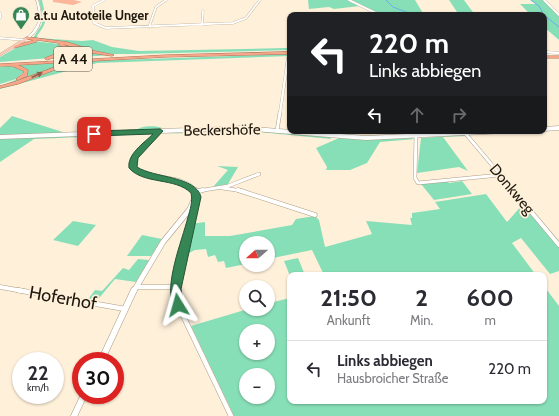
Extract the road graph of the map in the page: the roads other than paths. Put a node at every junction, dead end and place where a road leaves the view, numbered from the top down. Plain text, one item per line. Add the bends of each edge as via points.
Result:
1 (37, 0) edge
2 (104, 0) edge
3 (166, 0) edge
4 (260, 0) edge
5 (349, 0) edge
6 (544, 0) edge
7 (202, 11) dead end
8 (374, 12) edge
9 (0, 13) edge
10 (559, 15) edge
11 (0, 18) edge
12 (202, 25) junction
13 (149, 27) junction
14 (0, 38) edge
15 (27, 39) junction
16 (37, 41) junction
17 (15, 47) junction
18 (287, 54) edge
19 (287, 54) edge
20 (140, 55) junction
21 (547, 55) edge
22 (559, 55) edge
23 (0, 56) edge
24 (124, 58) junction
25 (7, 63) junction
26 (0, 65) edge
27 (287, 67) edge
28 (0, 86) edge
29 (559, 128) edge
30 (547, 129) edge
31 (160, 131) junction
32 (277, 131) junction
33 (287, 132) edge
34 (312, 134) edge
35 (449, 134) edge
36 (466, 134) edge
37 (416, 136) junction
38 (0, 137) edge
39 (259, 174) dead end
40 (500, 175) junction
41 (222, 188) junction
42 (196, 192) junction
43 (194, 204) junction
44 (315, 215) dead end
45 (559, 245) edge
46 (0, 287) edge
47 (137, 287) junction
48 (175, 288) junction
49 (126, 309) junction
50 (105, 352) edge
51 (80, 404) edge
52 (74, 416) edge
53 (232, 416) edge

1 - 15 main road via 41,20
2 - 13 street via 92,7 93,21 97,25 116,28
3 - 13 street via 156,7
4 - 12 street via 241,21
5 - 8 street
6 - 10 street
7 - 12 street
9 - 11 street
12 - 13 street
14 - 15 street
15 - 16 highway
15 - 17 main road
15 - 20 highway via 67,43 102,54
16 - 17 highway
16 - 25 highway via 61,44 66,49 51,58
17 - 23 main road
18 - 20 highway, A 44
19 - 24 highway, A 44
20 - 25 highway, A 44
21 - 22 highway
24 - 26 highway, A 44
28 -> 24 highway via 63,66
25 - 26 highway, A 44
26 - 28 highway via 21,67 26,73 17,80
27 - 32 street, Beckershöfe
29 - 30 street
31 - 32 street, Beckershöfe via 240,128
31 - 38 street, Beckershöfe
31 - 42 street via 134,158 133,168 142,174 188,185
32 - 33 street, Beckershöfe
34 - 37 street, Beckershöfe via 358,138
35 - 37 street, Beckershöfe
36 - 40 street, Donkweg
37 - 40 street via 415,178 418,183
39 - 41 street
40 - 45 street, Donkweg
41 - 42 street
41 - 44 street via 241,191
42 - 43 street
43 - 47 street via 159,248
43 - 48 street
46 - 49 street, Hoferhof
47 - 48 street
47 - 49 street
48 - 53 street via 178,305
49 - 50 street
51 - 52 street

